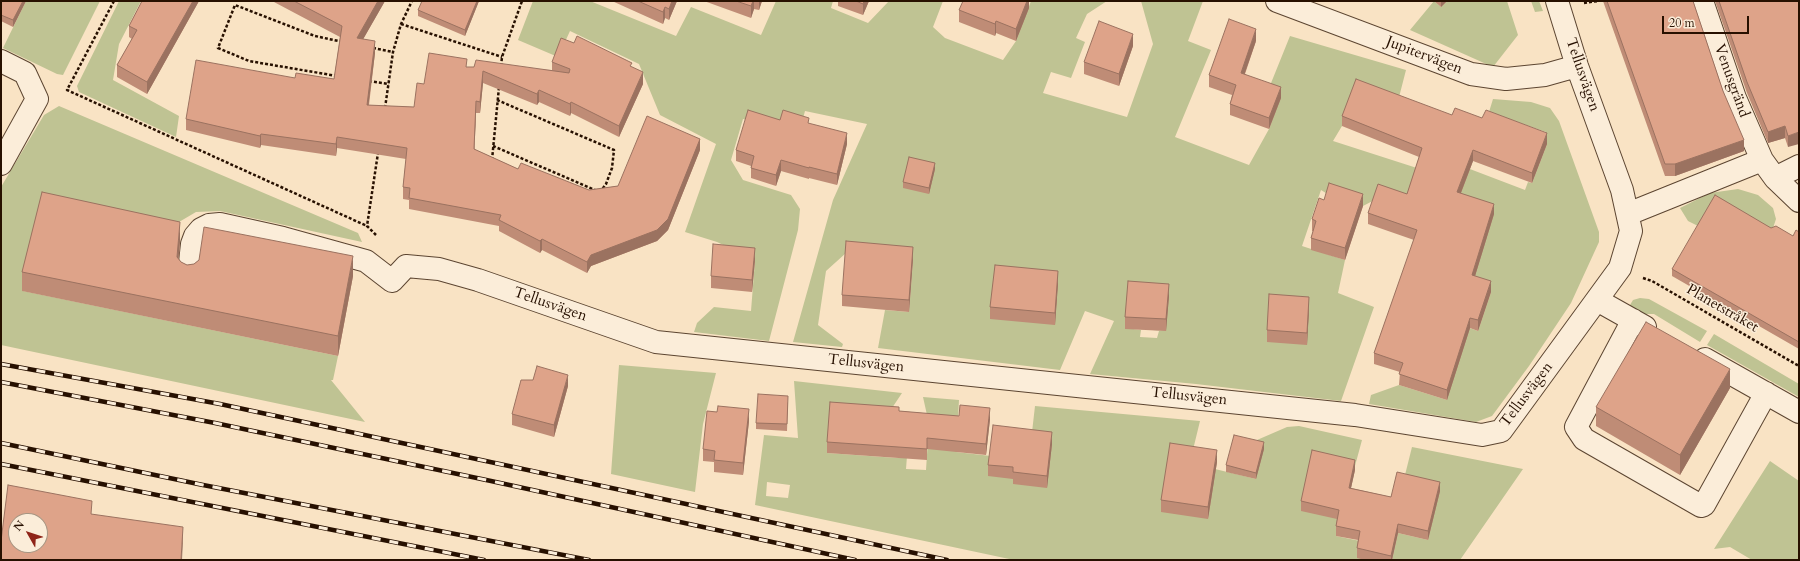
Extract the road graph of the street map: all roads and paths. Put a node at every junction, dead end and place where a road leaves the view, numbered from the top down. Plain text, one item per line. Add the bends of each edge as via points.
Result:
1 (114, 1) edge
2 (412, 1) edge
3 (522, 1) edge
4 (1277, 1) edge
5 (1557, 1) edge
6 (1598, 1) edge
7 (1702, 1) edge
8 (1580, 3) dead end
9 (401, 24) junction
10 (346, 42) edge
11 (370, 47) edge
12 (393, 52) junction
13 (502, 57) junction
14 (1, 61) edge
15 (1577, 66) junction
16 (500, 72) edge
17 (342, 76) edge
18 (365, 80) edge
19 (388, 84) junction
20 (499, 86) edge
21 (497, 100) junction
22 (384, 116) edge
23 (493, 146) junction
24 (379, 147) edge
25 (1762, 160) junction
26 (1, 164) edge
27 (492, 165) edge
28 (1799, 166) edge
29 (1775, 178) junction
30 (1799, 201) edge
31 (1628, 214) junction
32 (367, 226) junction
33 (378, 238) dead end
34 (190, 272) edge
35 (1639, 277) dead end
36 (1597, 300) junction
37 (1633, 320) junction
38 (1660, 335) edge
39 (1686, 349) edge
40 (1799, 366) edge
41 (1766, 393) junction
42 (1799, 412) edge

1 - 32 path via 66,90
2 - 9 path
3 - 13 path
4 - 15 street, Jupitervägen via 1471,74 1506,79 1545,75
5 - 15 street, Tellusvägen
6 - 8 path
7 - 25 street, Venusgränd via 1735,98
9 - 12 path
9 - 13 path
10 - 17 path via 315,36 235,5 218,48 249,60
11 - 12 path
12 - 19 path
13 - 16 path
14 - 26 street via 25,73 37,99
15 - 31 street, Tellusvägen via 1622,190
18 - 19 path
19 - 22 path
20 - 21 path
21 - 23 path
21 - 23 path via 614,150 612,168 600,192
23 - 27 path
24 - 32 path
25 - 29 street, Venusgränd
25 - 31 street
28 - 29 street
29 - 30 street, Venusgränd
31 - 36 street, Tellusvägen via 1631,231 1620,268
32 - 33 path
34 - 36 street, Tellusvägen via 195,236 209,225 220,224 366,261 392,281 406,266 439,269 478,280 656,342 1355,414 1482,435 1501,431
35 - 40 path, Planetstråket via 1652,281
36 - 37 street
37 - 38 street
37 - 41 street via 1576,427 1584,439 1701,506 1704,505
39 - 41 street
41 - 42 street

